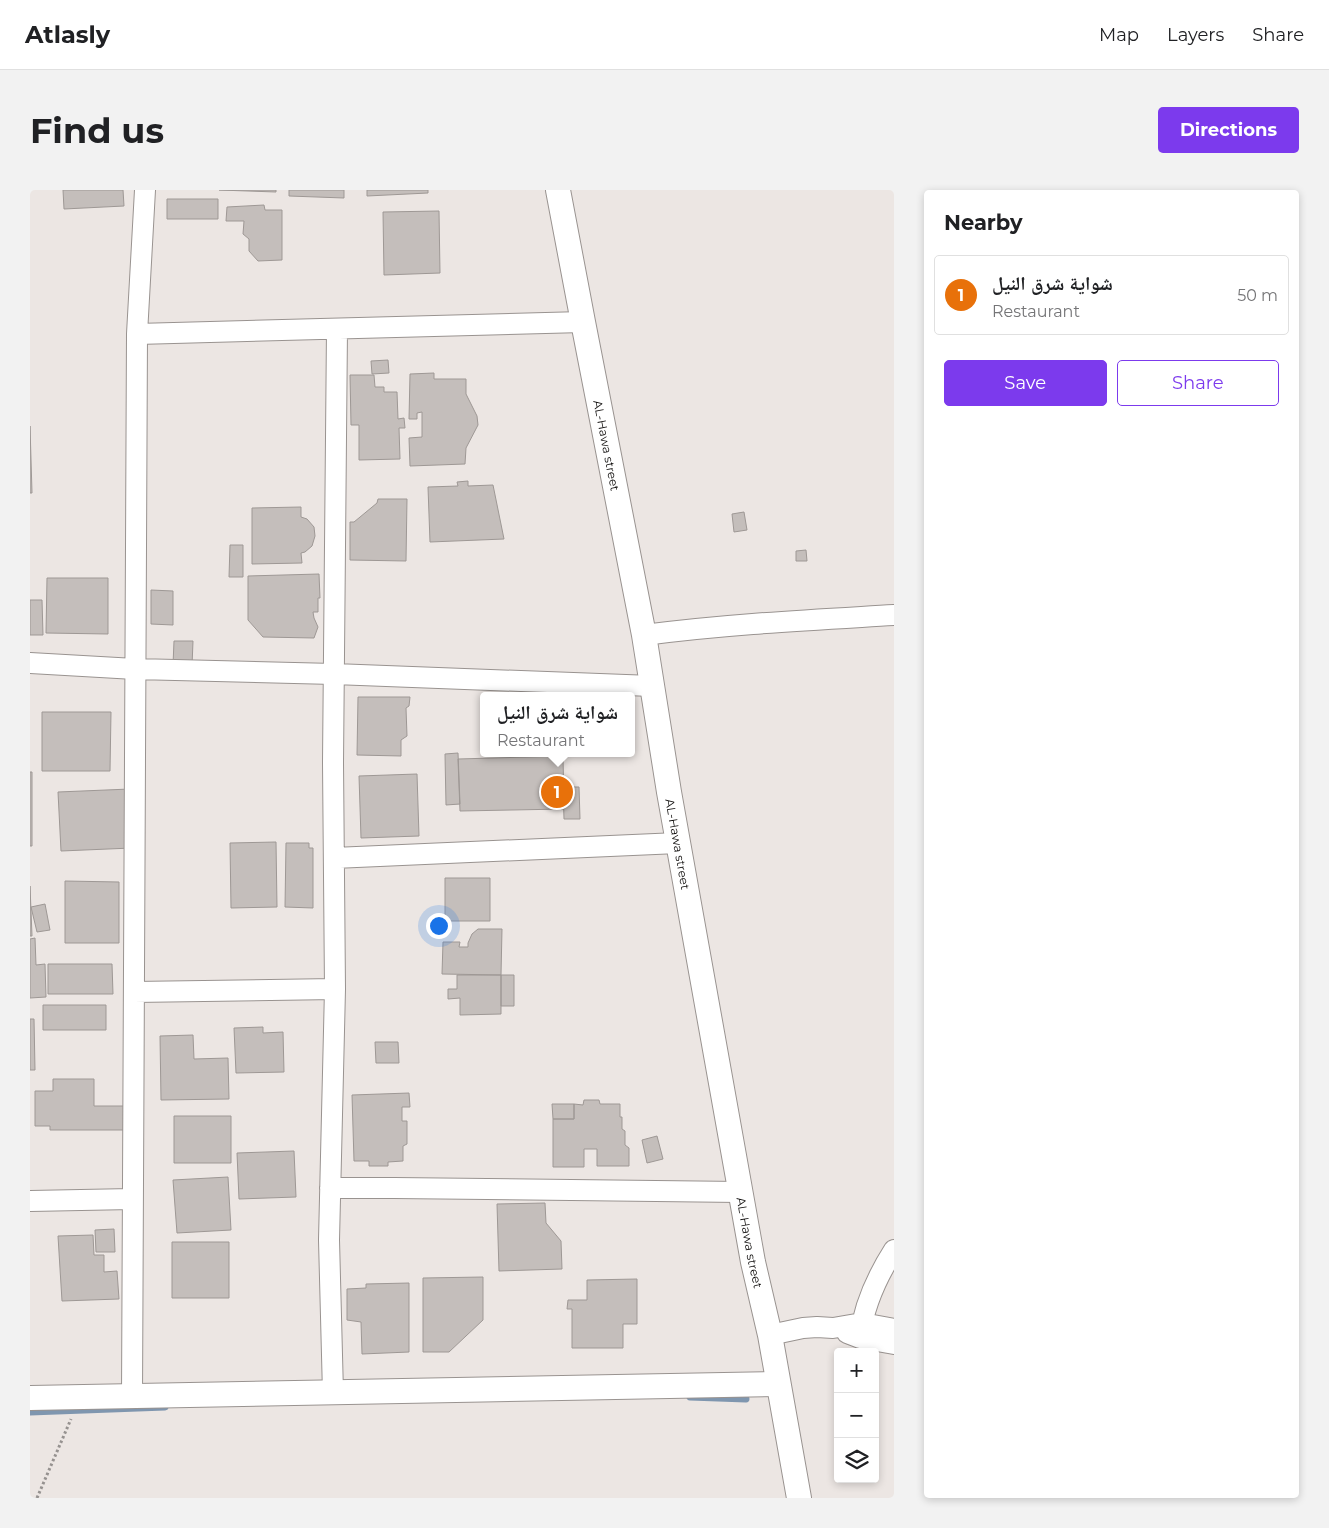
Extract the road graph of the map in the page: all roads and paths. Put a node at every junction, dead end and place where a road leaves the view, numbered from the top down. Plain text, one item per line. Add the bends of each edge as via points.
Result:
1 (145, 190) edge
2 (558, 190) edge
3 (582, 322) junction
4 (336, 329) junction
5 (137, 334) junction
6 (894, 616) edge
7 (644, 635) junction
8 (30, 663) edge
9 (135, 669) junction
10 (334, 674) junction
11 (652, 686) junction
12 (678, 843) junction
13 (334, 858) junction
14 (335, 989) junction
15 (134, 992) junction
16 (330, 1188) junction
17 (740, 1192) junction
18 (132, 1199) junction
19 (30, 1201) edge
20 (894, 1250) edge
21 (894, 1329) edge
22 (861, 1330) junction
23 (770, 1334) junction
24 (894, 1344) edge
25 (778, 1384) junction
26 (333, 1393) junction
27 (132, 1396) junction
28 (88, 1397) junction
29 (30, 1398) edge
30 (37, 1498) edge
31 (799, 1498) edge

1 - 5 street
2 - 3 street, AL-Hawa street
3 - 4 street
3 - 7 street, AL-Hawa street
4 - 5 street
4 - 10 street
5 - 9 street
6 - 7 street via 763,623
7 - 11 street, AL-Hawa street
8 - 9 street
9 - 10 street
9 - 15 street
10 - 11 street
10 - 13 street
11 - 12 street, AL-Hawa street
12 - 13 street
12 - 17 street, AL-Hawa street
13 - 14 street
14 - 15 street
14 - 16 street
15 - 18 street
16 - 17 street
16 - 26 street
17 - 23 street, AL-Hawa street
18 - 19 street
18 - 27 street
20 - 22 street via 873,1290
21 - 22 street
22 - 23 street via 817,1327
22 - 24 street
23 - 25 street, AL-Hawa street
25 - 26 street
25 - 31 street, AL-Hawa street
26 - 27 street
27 - 28 street
28 - 29 street
28 - 30 path via 73,1414

